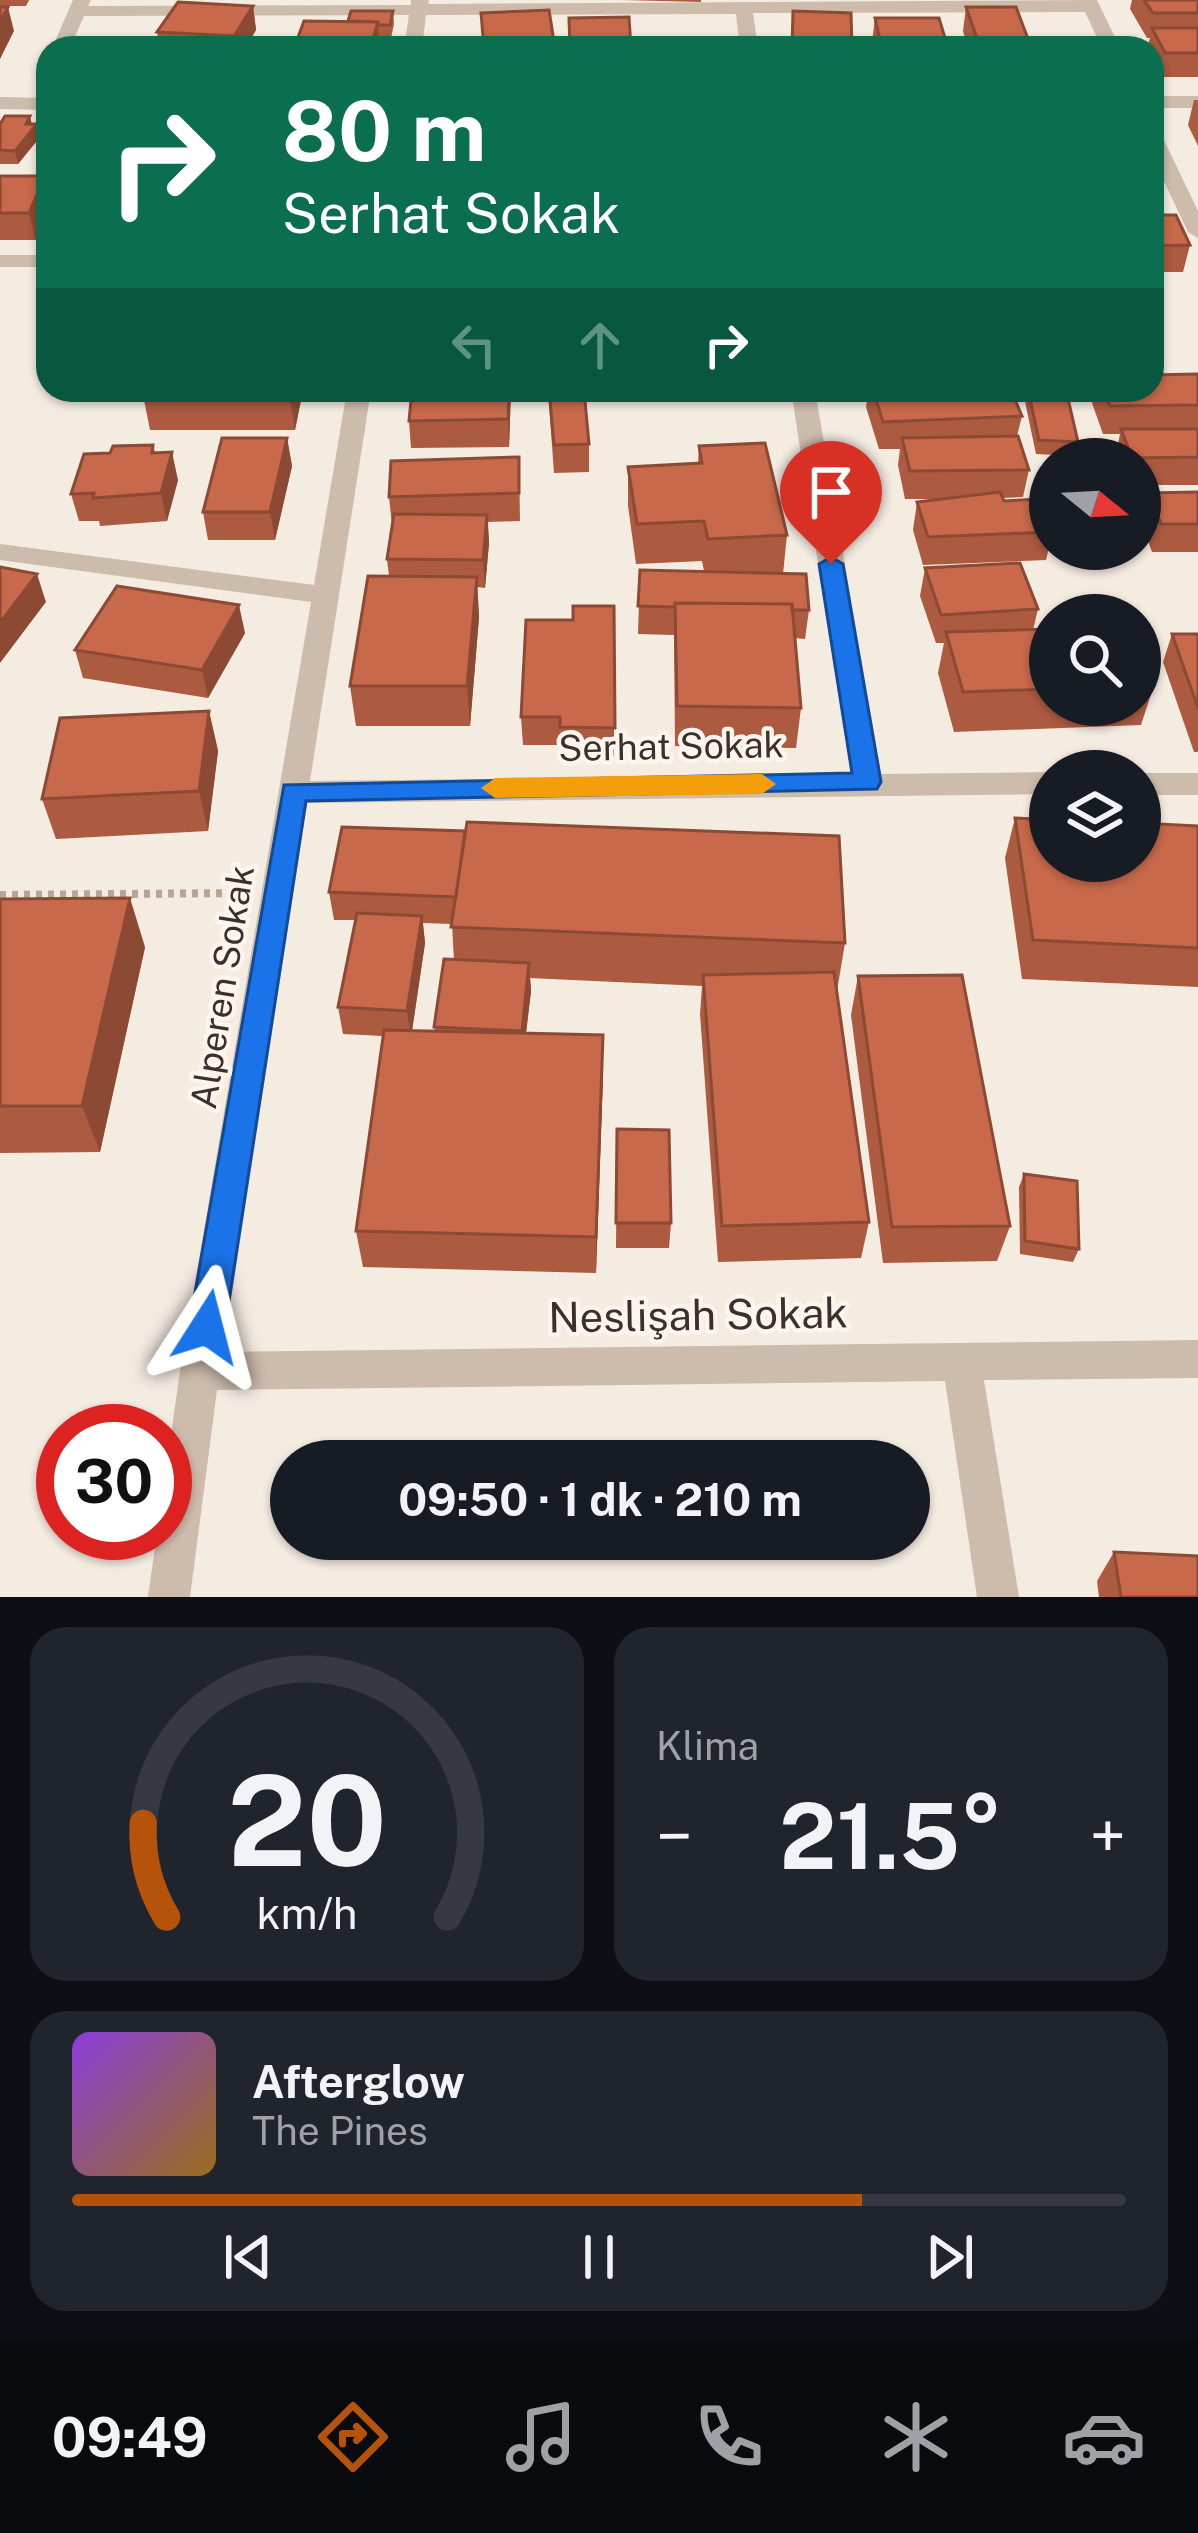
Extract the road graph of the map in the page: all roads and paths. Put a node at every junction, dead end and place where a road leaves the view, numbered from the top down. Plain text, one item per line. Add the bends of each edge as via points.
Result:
1 (420, 3) edge
2 (744, 3) edge
3 (1090, 4) edge
4 (80, 5) edge
5 (66, 36) edge
6 (415, 36) edge
7 (748, 36) edge
8 (1105, 36) edge
9 (1164, 102) edge
10 (1198, 102) edge
11 (0, 103) edge
12 (36, 104) edge
13 (1164, 161) edge
14 (1186, 207) junction
15 (1164, 208) edge
16 (1198, 232) edge
17 (0, 261) edge
18 (36, 261) edge
19 (356, 402) edge
20 (804, 402) edge
21 (0, 552) edge
22 (326, 595) junction
23 (867, 782) junction
24 (1029, 783) edge
25 (1161, 784) edge
26 (1198, 784) edge
27 (294, 792) junction
28 (277, 893) junction
29 (0, 896) edge
30 (961, 1359) junction
31 (1198, 1359) edge
32 (200, 1371) junction
33 (169, 1597) edge
34 (998, 1597) edge

1 - 2 street
1 - 4 street
1 - 6 street
2 - 3 street
2 - 7 street
3 - 8 street
4 - 5 street
9 - 10 street
11 - 12 street
13 - 14 street
14 - 15 street
14 - 16 street
17 - 18 street
19 - 22 street, Alperen Sokak
20 - 23 street
21 - 22 street
22 - 27 street, Alperen Sokak
23 - 24 street, Serhat Sokak
23 - 27 street, Serhat Sokak
25 - 26 street
27 - 28 street, Alperen Sokak
28 - 29 path
28 - 32 street, Alperen Sokak
30 - 31 street, Neslişah Sokak
30 - 32 street, Neslişah Sokak
30 - 34 street
32 - 33 street, Alperen Sokak

